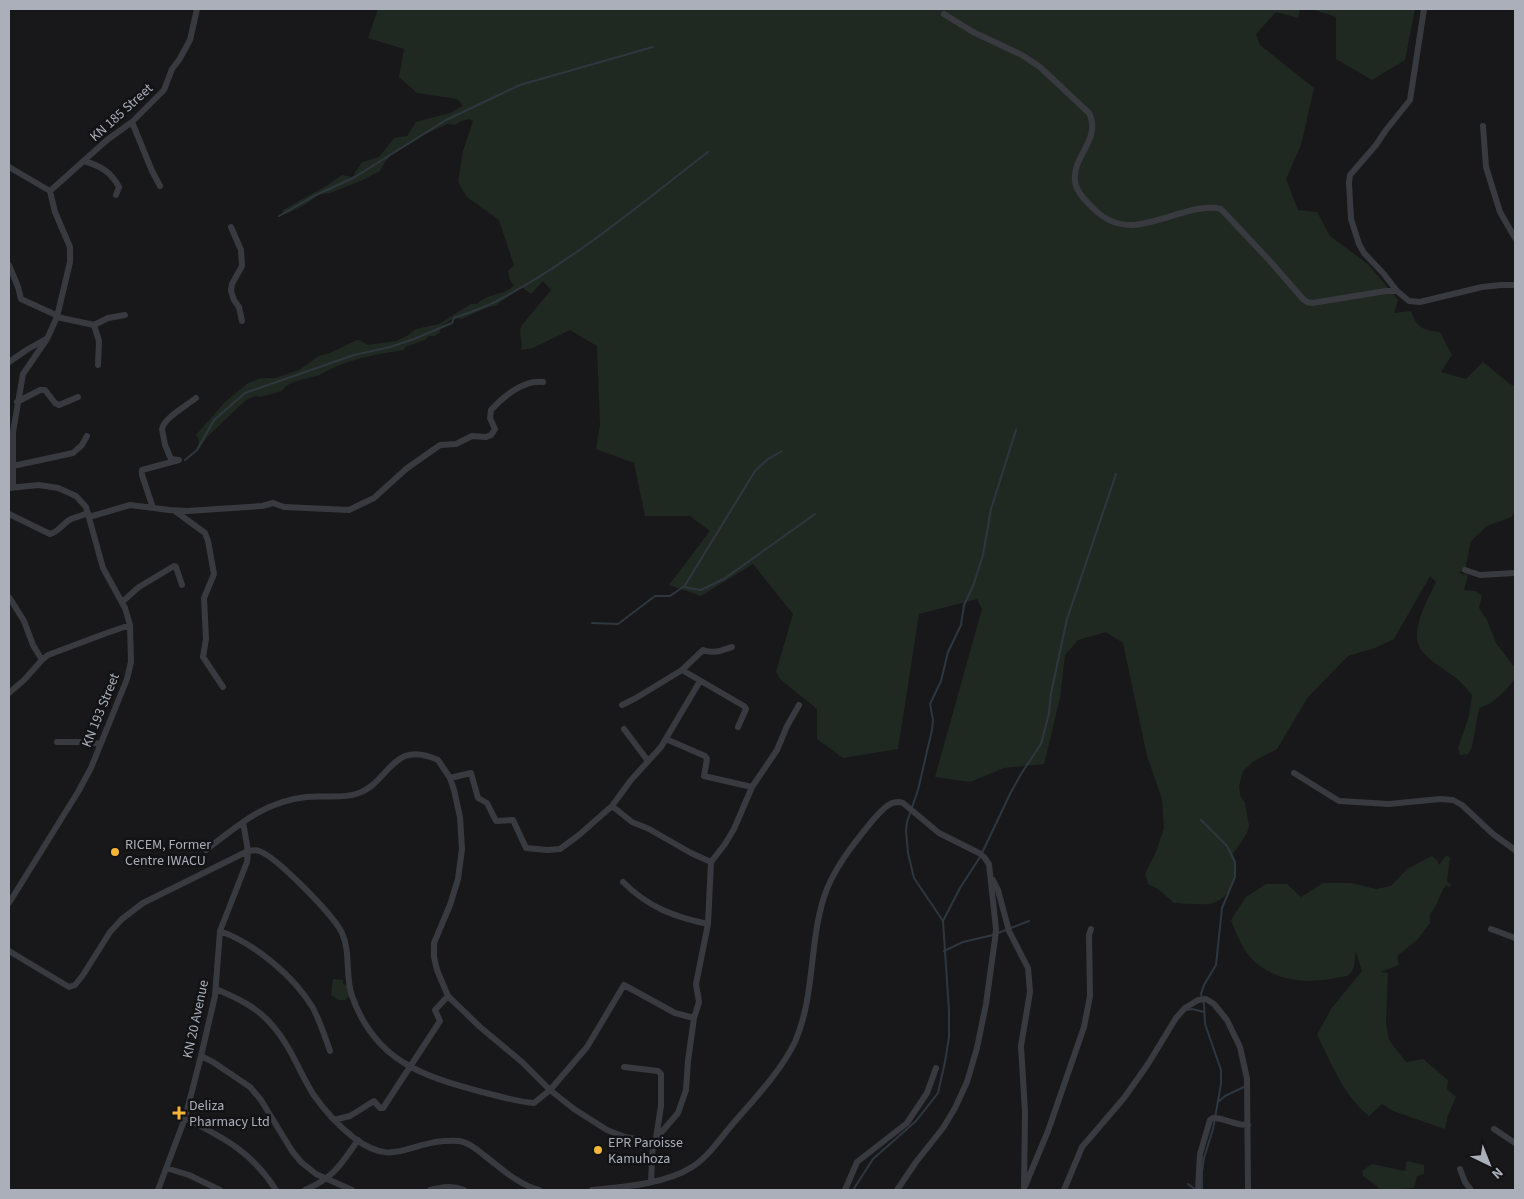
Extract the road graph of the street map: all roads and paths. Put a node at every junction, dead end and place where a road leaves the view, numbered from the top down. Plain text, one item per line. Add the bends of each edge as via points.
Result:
1 (198, 9) edge
2 (1424, 9) edge
3 (944, 14) dead end
4 (132, 122) junction
5 (1483, 126) dead end
6 (84, 161) junction
7 (9, 167) edge
8 (160, 186) dead end
9 (50, 191) junction
10 (116, 195) dead end
11 (231, 227) dead end
12 (1515, 238) edge
13 (9, 265) edge
14 (1515, 285) edge
15 (1397, 291) junction
16 (125, 315) dead end
17 (57, 316) junction
18 (242, 321) dead end
19 (94, 325) junction
20 (47, 339) junction
21 (9, 362) edge
22 (98, 365) dead end
23 (543, 382) dead end
24 (78, 397) dead end
25 (196, 398) dead end
26 (17, 402) junction
27 (86, 436) dead end
28 (13, 466) junction
29 (11, 487) edge
30 (152, 508) junction
31 (174, 510) junction
32 (9, 514) edge
33 (89, 515) junction
34 (1465, 570) dead end
35 (1515, 572) edge
36 (182, 585) dead end
37 (9, 597) edge
38 (122, 602) junction
39 (130, 625) junction
40 (732, 647) dead end
41 (42, 660) junction
42 (682, 670) junction
43 (700, 682) junction
44 (223, 687) dead end
45 (9, 693) edge
46 (622, 705) dead end
47 (799, 705) dead end
48 (738, 727) dead end
49 (624, 730) dead end
50 (666, 739) junction
51 (57, 742) dead end
52 (100, 744) junction
53 (648, 761) junction
54 (1294, 773) dead end
55 (450, 778) junction
56 (752, 787) junction
57 (612, 806) junction
58 (243, 822) junction
59 (206, 850) dead end
60 (1515, 850) edge
61 (248, 851) junction
62 (711, 862) junction
63 (991, 877) junction
64 (623, 882) dead end
65 (9, 903) edge
66 (708, 924) junction
67 (1090, 929) dead end
68 (1491, 929) dead end
69 (220, 932) junction
70 (1515, 938) edge
71 (9, 951) edge
72 (216, 989) junction
73 (448, 996) junction
74 (694, 1018) junction
75 (330, 1051) dead end
76 (201, 1056) junction
77 (624, 1067) dead end
78 (410, 1068) junction
79 (936, 1068) dead end
80 (550, 1090) junction
81 (184, 1118) junction
82 (334, 1120) junction
83 (1248, 1125) junction
84 (1494, 1129) dead end
85 (358, 1140) junction
86 (654, 1140) junction
87 (1515, 1143) edge
88 (166, 1168) junction
89 (1460, 1169) dead end
90 (327, 1178) junction
91 (651, 1182) junction
92 (1024, 1189) edge
93 (158, 1190) edge
94 (220, 1190) edge
95 (276, 1190) edge
96 (305, 1190) edge
97 (352, 1190) edge
98 (430, 1190) edge
99 (464, 1190) edge
100 (540, 1190) edge
101 (592, 1190) edge
102 (845, 1190) edge
103 (897, 1190) edge
104 (1064, 1190) edge
105 (1198, 1190) edge
106 (1248, 1190) edge
107 (1471, 1190) edge

1 - 4 street, KN 185 Street via 190,40 172,69 164,90
2 - 15 street via 1410,100 1350,175 1351,219 1359,244
3 - 15 street via 1022,55 1090,113 1094,122 1092,134 1076,170 1075,182 1079,193 1099,215 1120,225 1135,225 1212,207 1221,209 1307,302
4 - 6 street, KN 185 Street
4 - 8 street
5 - 12 street via 1486,167 1500,212
6 - 9 street, KN 185 Street
6 - 10 street via 110,173 119,187
7 - 9 street
9 - 17 street via 70,247 70,262
11 - 18 street via 241,250 242,266 231,291 240,307
13 - 17 street via 21,299
14 - 15 street via 1482,287 1414,302
16 - 19 street
17 - 19 street
17 - 20 street
19 - 22 street via 99,341
20 - 21 street
20 - 26 street via 23,374
23 - 31 street via 523,386 508,394 491,410 490,418 495,429 491,435 472,436 456,444 440,446 406,469 374,498 349,510 284,507 272,503
24 - 26 street via 59,404 45,390 40,390
25 - 30 street via 162,426 168,454 179,460 142,470
26 - 28 street
27 - 28 street via 73,453
28 - 29 street
29 - 33 street, KN 193 Street via 39,485 58,488 76,496 86,506
30 - 31 street
30 - 33 street via 130,505
31 - 44 street via 205,534 208,541 214,574 204,598 206,639 203,657
32 - 33 street via 50,534 71,519
33 - 38 street, KN 193 Street via 104,568
34 - 35 street via 1480,575
36 - 38 street via 174,566 139,587
37 - 41 street
38 - 39 street, KN 193 Street
39 - 41 street
39 - 52 street, KN 193 Street via 131,662 127,679
40 - 42 street via 709,653 703,650
41 - 45 street
42 - 43 street
42 - 46 street
43 - 48 street via 744,706 746,709
43 - 50 street
47 - 56 street via 778,750
49 - 53 street
50 - 53 street
50 - 56 street via 705,756 704,776
51 - 52 street
52 - 65 street, KN 193 Street via 78,792
53 - 57 street
54 - 60 street via 1338,801 1389,804 1453,800
55 - 57 street via 471,773 478,798 487,803 496,821 513,820 526,848 560,849
55 - 58 street via 438,760 405,755 358,794 308,796 279,803 263,808
55 - 73 street via 460,817 462,864 434,943 437,970
56 - 62 street via 730,836
57 - 62 street via 632,822
58 - 59 street
58 - 61 street
61 - 69 street, KN 20 Avenue via 247,862
61 - 71 street via 143,903 122,919 75,985 69,987
61 - 78 street via 258,850 267,855 333,919 345,944 348,980 356,1006 376,1039
62 - 66 street
63 - 91 street via 989,864 982,855 939,833 903,803 894,802 879,814 857,839 825,896 817,929 810,987 795,1040 782,1066 694,1166
63 - 92 street via 1010,931 1027,962 1030,992 1021,1046 1025,1112
63 - 103 street via 995,939 977,1048 967,1082 943,1128
64 - 66 street via 662,911
66 - 74 street via 696,984 699,1002
67 - 92 street via 1090,1003 1084,1027 1048,1132
68 - 70 street
69 - 72 street, KN 20 Avenue
69 - 75 street via 255,950 296,986 322,1025
72 - 76 street, KN 20 Avenue
72 - 82 street via 249,1004 272,1024 313,1094
73 - 78 street via 435,1010 440,1021 437,1028
73 - 80 street
74 - 80 street via 675,1013 624,985 587,1047
74 - 86 street via 682,1103 678,1113
76 - 81 street, KN 20 Avenue
76 - 90 street via 250,1087 301,1162
77 - 86 street via 661,1074 661,1106
78 - 80 street via 454,1084 532,1103
78 - 82 street via 382,1109 374,1101 350,1116
79 - 102 street via 926,1093 907,1123 858,1162
80 - 86 street via 607,1130 625,1137
81 - 88 street, KN 20 Avenue
81 - 95 street via 237,1146
82 - 85 street
83 - 104 street via 1247,1079 1240,1047 1227,1020 1214,1004 1203,1000 1185,1008 1176,1018 1124,1098 1084,1144
83 - 105 street via 1218,1118 1210,1120 1200,1154
83 - 106 street
84 - 87 street
85 - 90 street via 340,1167
85 - 100 street via 369,1148 390,1153 426,1144 463,1142 522,1184
86 - 91 street
88 - 93 street, KN 20 Avenue
88 - 94 street via 189,1174
89 - 107 street
90 - 96 street
90 - 97 street
91 - 101 street
98 - 99 street via 454,1186

